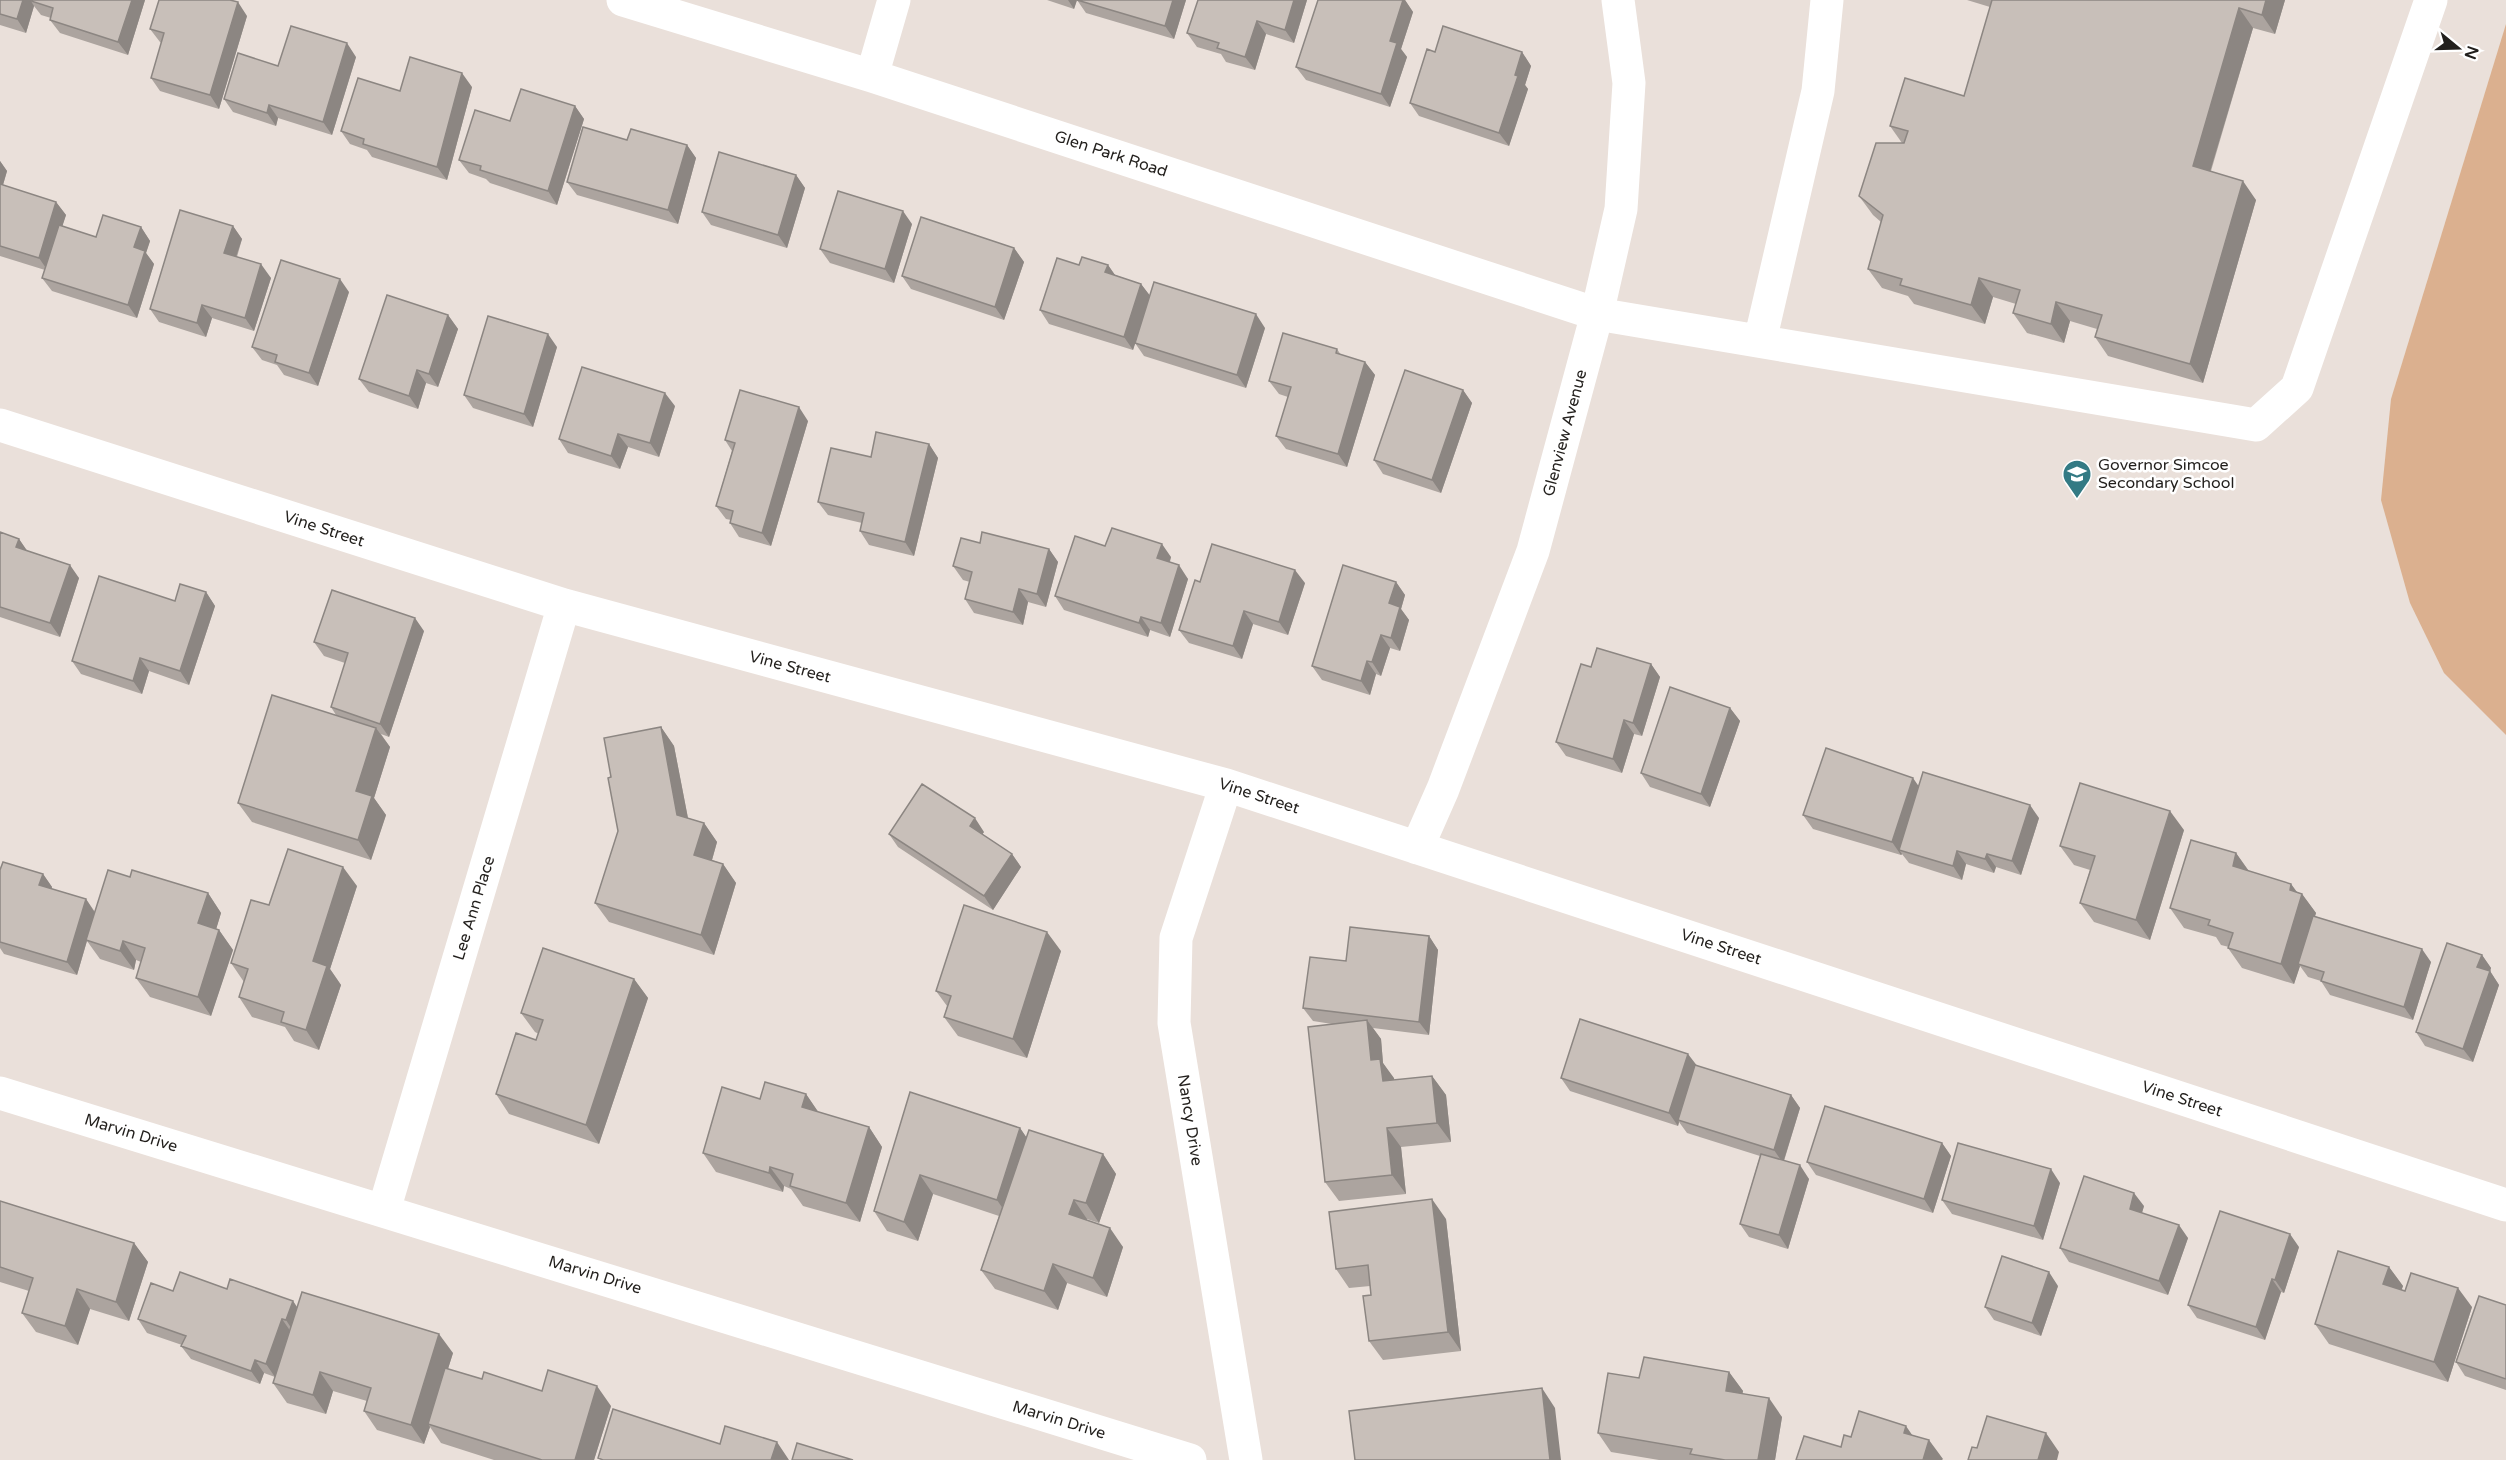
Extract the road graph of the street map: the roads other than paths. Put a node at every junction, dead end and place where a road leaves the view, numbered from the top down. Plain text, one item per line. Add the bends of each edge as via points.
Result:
1 (623, 0) edge
2 (894, 0) edge
3 (1618, 0) edge
4 (1827, 0) edge
5 (2431, 0) edge
6 (872, 76) junction
7 (1597, 314) junction
8 (1760, 341) junction
9 (0, 425) edge
10 (564, 605) junction
11 (1226, 785) junction
12 (1417, 848) junction
13 (0, 1093) edge
14 (2506, 1204) edge
15 (384, 1210) junction
16 (1190, 1460) edge
17 (1246, 1460) edge

1 - 6 street, Glen Park Road
2 - 6 street
3 - 7 street, Glenview Avenue via 1629,83 1628,106 1621,209
4 - 8 street via 1818,91
5 - 8 street, Glen Park Road via 2297,388 2256,424
6 - 7 street, Glen Park Road
7 - 8 street, Glen Park Road
7 - 12 street, Glenview Avenue via 1533,550
9 - 10 street, Vine Street
10 - 11 street, Vine Street
10 - 15 street, Lee Ann Place
11 - 12 street, Vine Street
11 - 17 street, Nancy Drive via 1176,938 1174,1023
12 - 14 street, Vine Street
13 - 15 street, Marvin Drive
15 - 16 street, Marvin Drive

